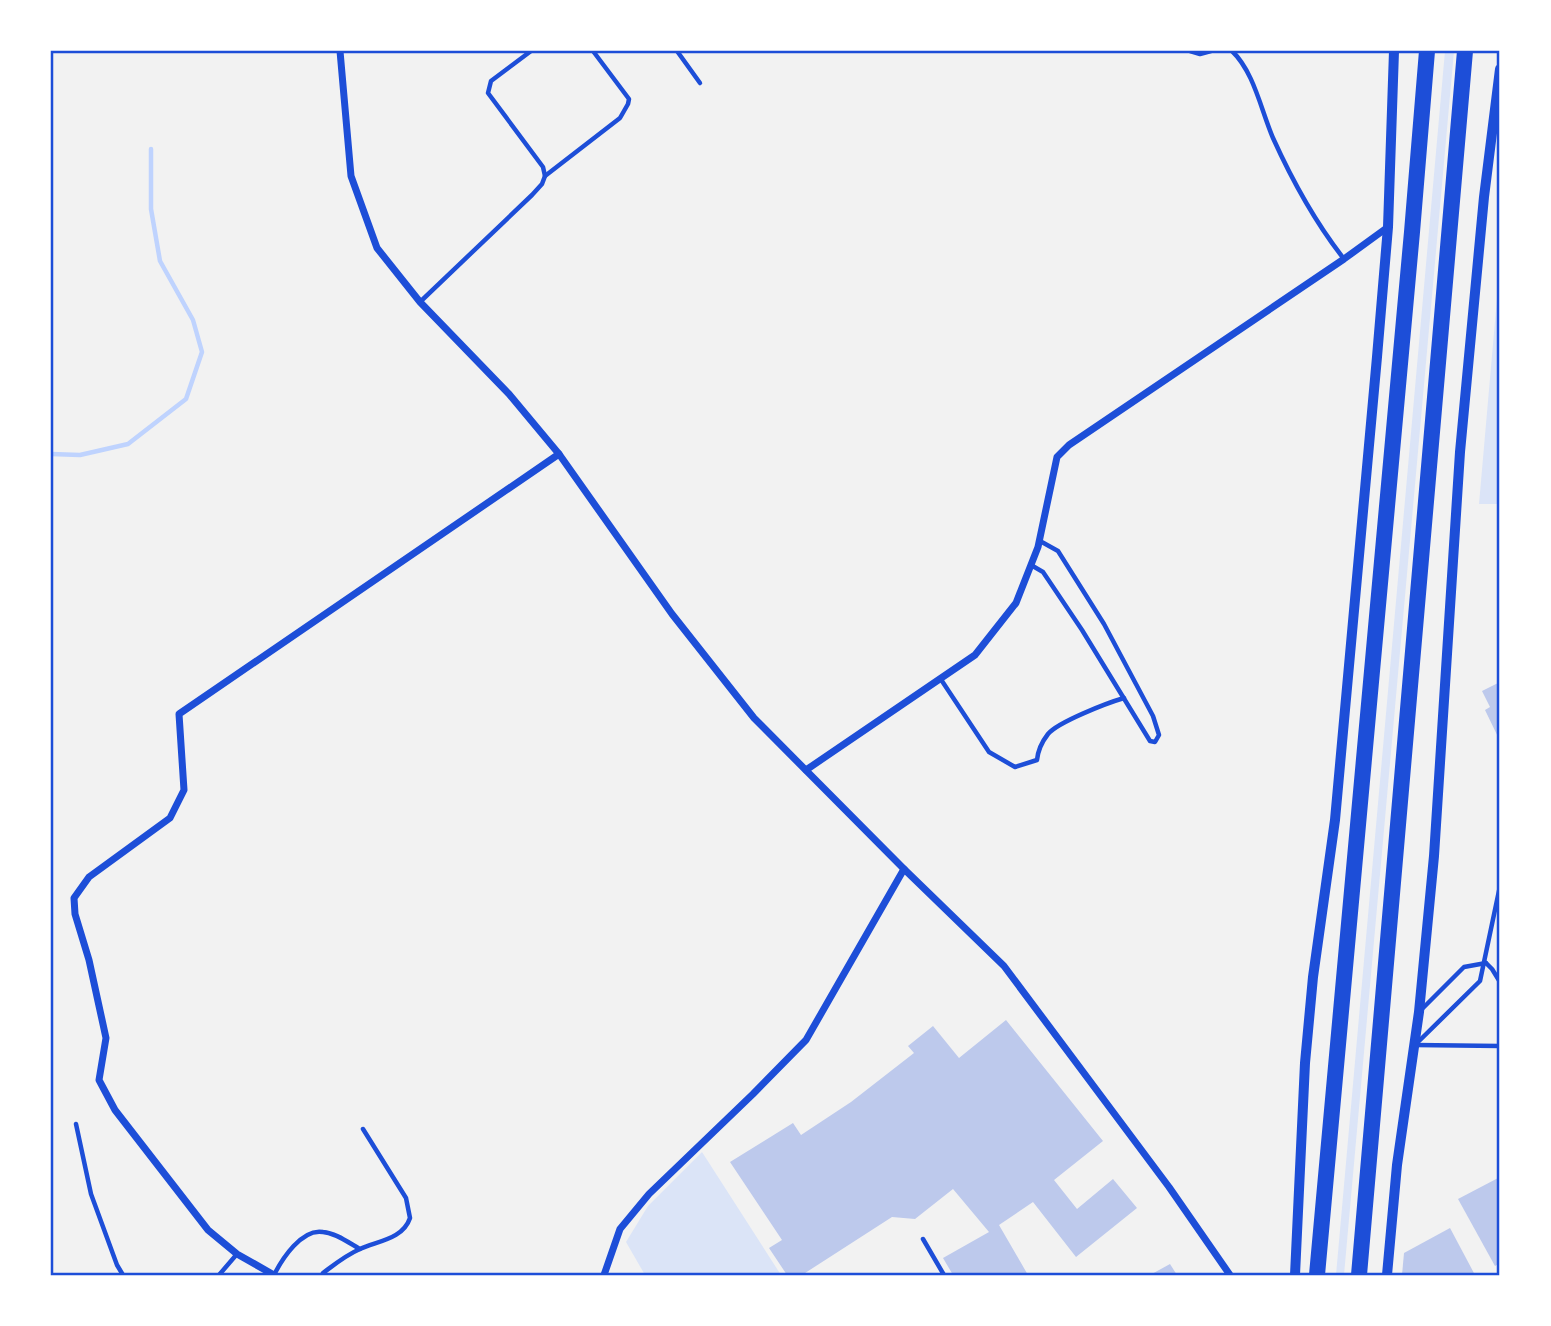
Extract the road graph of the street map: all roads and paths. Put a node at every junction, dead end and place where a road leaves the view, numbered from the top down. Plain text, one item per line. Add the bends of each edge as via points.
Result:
1 (340, 51) edge
2 (531, 51) edge
3 (593, 51) edge
4 (677, 51) edge
5 (1190, 51) edge
6 (1211, 51) edge
7 (1232, 51) edge
8 (1394, 51) edge
9 (1427, 51) edge
10 (1465, 51) edge
11 (1500, 69) edge
12 (700, 83) dead end
13 (545, 176) junction
14 (1388, 227) junction
15 (1344, 259) junction
16 (420, 302) junction
17 (559, 454) junction
18 (1040, 541) junction
19 (1031, 565) junction
20 (940, 678) junction
21 (1124, 698) junction
22 (806, 770) junction
23 (904, 869) junction
24 (1500, 886) edge
25 (1486, 963) junction
26 (1500, 982) edge
27 (1419, 1012) junction
28 (1415, 1045) junction
29 (1500, 1046) edge
30 (76, 1124) dead end
31 (363, 1129) dead end
32 (923, 1239) dead end
33 (360, 1249) junction
34 (237, 1254) junction
35 (323, 1273) dead end
36 (123, 1275) edge
37 (219, 1275) edge
38 (274, 1275) edge
39 (604, 1275) edge
40 (944, 1275) edge
41 (1230, 1275) edge
42 (1295, 1275) edge
43 (1317, 1275) edge
44 (1359, 1275) edge
45 (1387, 1275) edge

1 - 16 street via 351,176 377,248
2 - 13 lane via 491,81 488,93
3 - 13 lane via 629,99 628,104 620,118
4 - 12 lane
5 - 6 lane
7 - 15 lane via 1247,73 1305,200
8 - 14 street
9 - 43 highway
10 - 44 highway
11 - 27 street via 1483,197 1460,452 1439,808
13 - 16 lane via 532,195
14 - 15 street
14 - 42 street via 1336,807 1313,977
15 - 18 street via 1069,445 1057,457
16 - 17 street via 509,394
17 - 22 street via 672,614 754,718
17 - 34 street via 179,714 184,790 170,818 89,877 74,898 106,1038 99,1080 104,1091 208,1230
18 - 19 street
18 - 21 lane via 1058,551 1104,624 1153,716 1159,735 1154,742
19 - 20 street via 1016,603 975,655
19 - 21 lane via 1043,572
20 - 21 lane via 989,752 1015,767 1037,760 1049,732
20 - 22 street
22 - 23 street
23 - 39 street via 806,1041 649,1194 620,1229
23 - 41 street via 1004,966
24 - 25 lane
25 - 26 lane
25 - 27 lane via 1464,967
25 - 28 lane via 1480,981
27 - 28 street
28 - 29 lane
28 - 45 street
30 - 36 lane via 91,1194
31 - 33 lane via 406,1198 410,1218 388,1240
32 - 40 lane
33 - 35 lane
33 - 38 lane via 323,1231 313,1232 289,1250
34 - 37 lane
34 - 38 street

